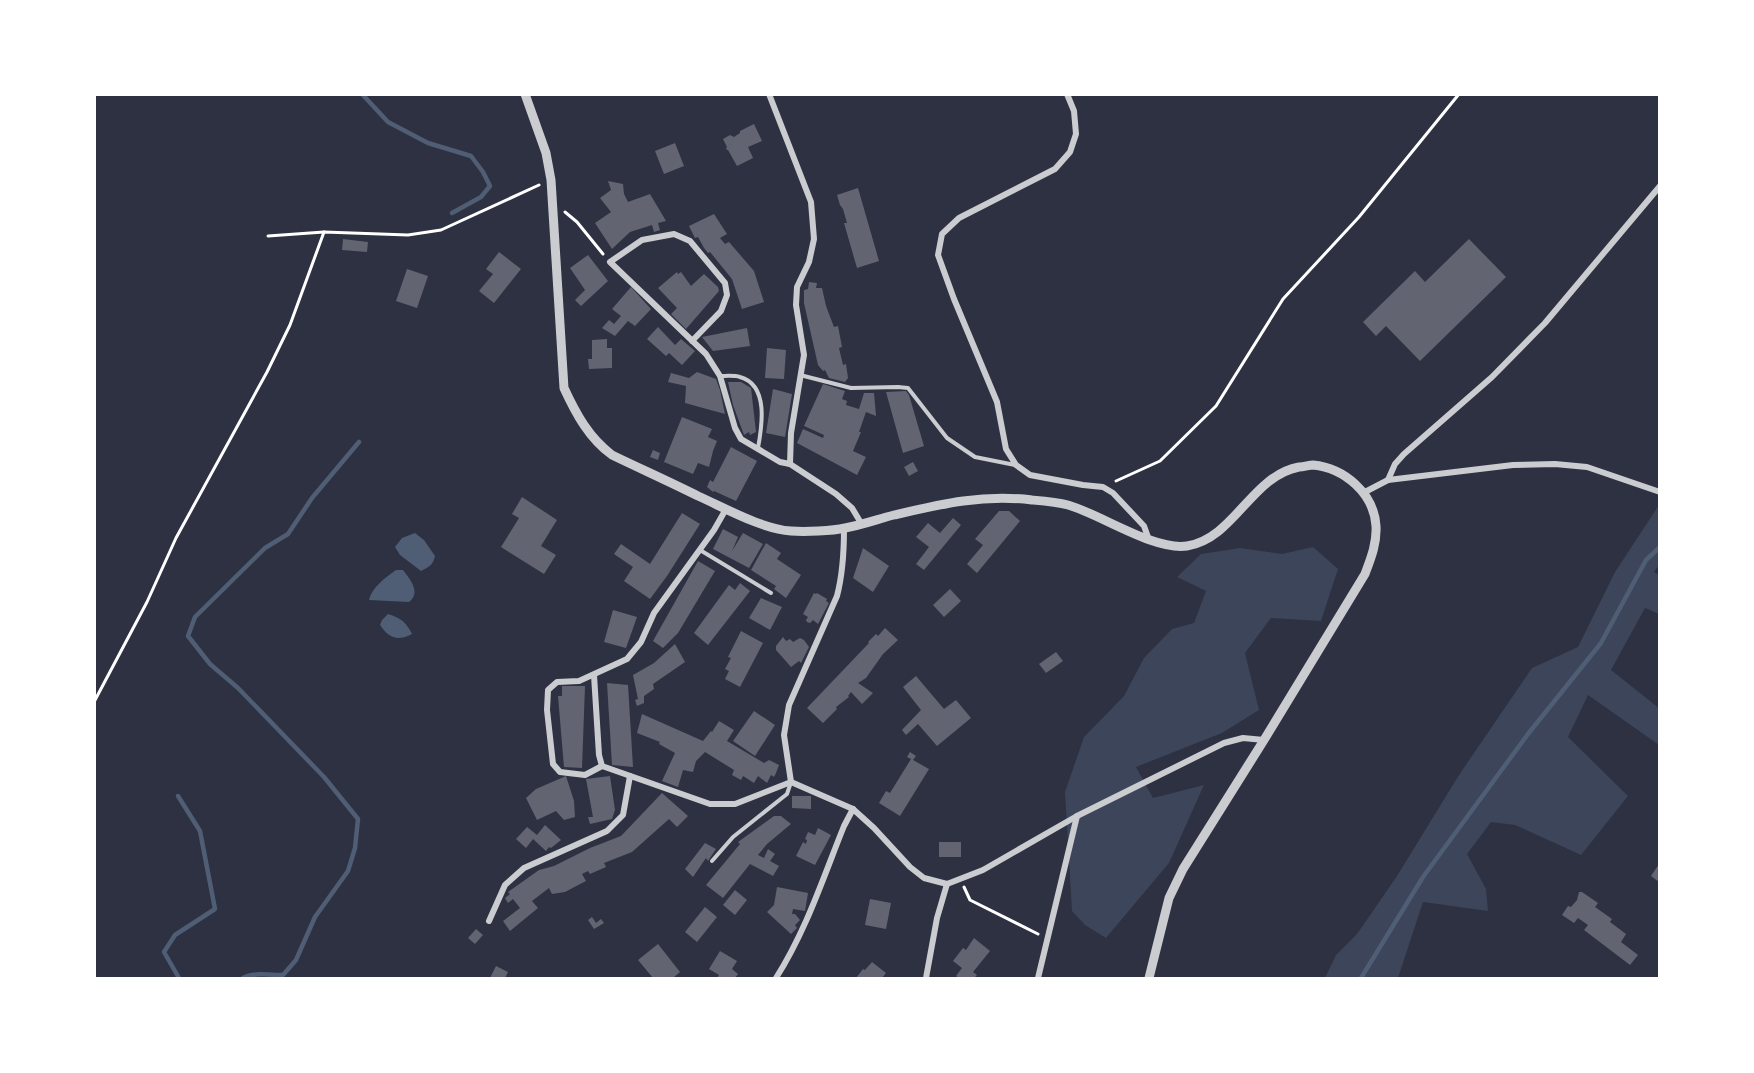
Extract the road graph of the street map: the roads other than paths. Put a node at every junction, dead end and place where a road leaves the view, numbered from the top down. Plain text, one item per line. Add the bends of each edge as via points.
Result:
1 (525, 94) edge
2 (769, 94) edge
3 (1067, 94) edge
4 (1659, 186) edge
5 (692, 340) junction
6 (800, 375) junction
7 (720, 376) junction
8 (757, 449) junction
9 (790, 464) junction
10 (1016, 465) junction
11 (1388, 480) junction
12 (1659, 492) edge
13 (1363, 493) junction
14 (726, 509) junction
15 (861, 524) junction
16 (844, 529) junction
17 (1149, 540) junction
18 (700, 550) junction
19 (771, 593) dead end
20 (594, 675) junction
21 (1264, 740) junction
22 (603, 766) junction
23 (630, 776) junction
24 (791, 782) junction
25 (853, 809) junction
26 (1077, 816) junction
27 (712, 861) dead end
28 (947, 884) junction
29 (489, 921) dead end
30 (776, 978) edge
31 (926, 978) edge
32 (1038, 978) edge
33 (1149, 978) edge

1 - 14 street via 546,153 551,180 564,388 594,440 612,455
2 - 6 street via 811,202 814,239 797,287 804,355
3 - 10 street via 1074,111 1076,134 1070,152 1055,169 959,218 942,234 938,255 997,402 1006,449
4 - 11 street via 1545,323 1492,377 1404,454
5 - 5 street via 610,262 642,240 674,234 690,241 725,283 727,295 721,311
5 - 7 street
6 - 9 street
6 - 10 lane via 851,388 908,388 947,438 975,457
7 - 8 street via 735,428 741,439
7 - 8 lane via 739,376 757,389 761,403
8 - 9 street
9 - 15 street via 836,494 852,508
10 - 17 street via 1030,475 1103,487 1144,526
11 - 12 street via 1513,465 1555,464 1587,467
11 - 13 street
13 - 17 street via 1338,472 1312,465 1290,469 1261,487 1232,519 1199,544 1180,547
13 - 21 street via 1376,527 1365,574
14 - 16 street via 791,531
14 - 18 street
15 - 16 street
15 - 17 street via 959,501 996,497 1068,505
16 - 24 street via 844,559 837,596 789,705 784,735
18 - 19 lane
18 - 20 street via 654,613 641,642 627,659
20 - 22 street
20 - 22 street via 579,681 557,682 548,690 549,731 553,764 560,772 585,774
21 - 26 street via 1243,738 1224,743
21 - 33 street via 1183,869 1169,898
22 - 23 street
23 - 24 street via 710,804 735,804
23 - 29 street via 623,815 607,831 524,868 505,885
24 - 25 street
24 - 27 lane via 787,794 733,837
25 - 28 street via 910,867 924,878
25 - 30 street via 800,936
26 - 28 street via 983,870
26 - 32 street
28 - 31 street

